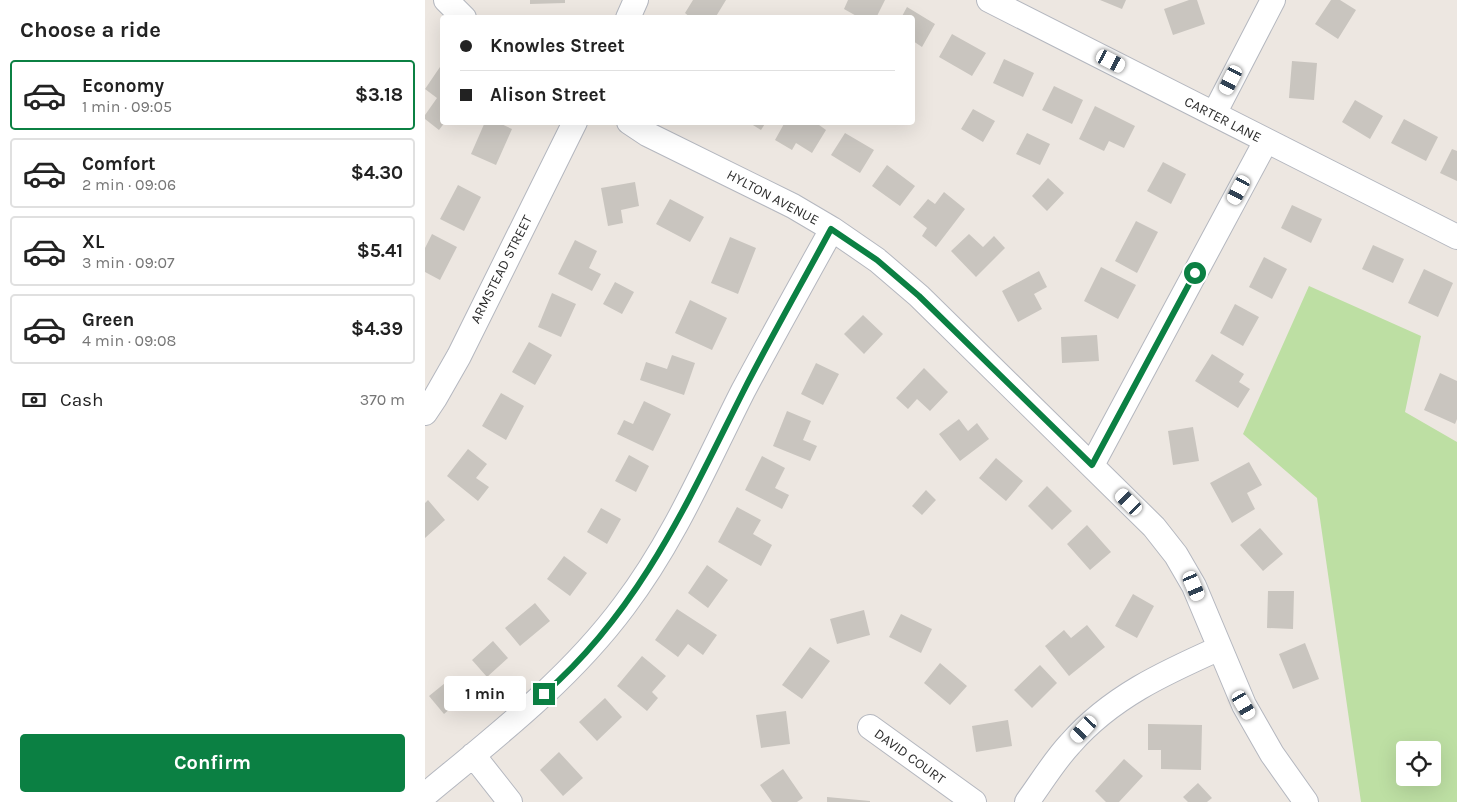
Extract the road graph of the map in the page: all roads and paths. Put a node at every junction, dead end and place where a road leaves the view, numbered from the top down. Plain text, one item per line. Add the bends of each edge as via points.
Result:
1 (445, 0) edge
2 (636, 0) edge
3 (989, 0) edge
4 (1273, 0) edge
5 (461, 15) edge
6 (629, 15) edge
7 (1214, 114) junction
8 (574, 125) edge
9 (634, 125) edge
10 (1266, 141) junction
11 (831, 229) junction
12 (1457, 237) edge
13 (425, 413) edge
14 (1092, 465) junction
15 (1220, 648) junction
16 (870, 727) dead end
17 (473, 755) junction
18 (425, 795) edge
19 (510, 802) edge
20 (974, 802) edge
21 (1027, 802) edge
22 (1306, 802) edge

1 - 5 street
2 - 6 street
3 - 7 street, CARTER LANE
4 - 7 street
7 - 10 street, CARTER LANE
8 - 13 street, ARMSTEAD STREET via 459,356
9 - 11 street, HYLTON AVENUE via 793,206
10 - 12 street, CARTER LANE
10 - 14 street
11 - 14 street, HYLTON AVENUE via 877,260 919,296
11 - 17 street via 651,568 625,606 558,682
14 - 15 street, HYLTON AVENUE via 1154,527 1176,555 1194,586
15 - 21 street via 1164,673 1107,709 1069,745
15 - 22 street, HYLTON AVENUE via 1244,705 1272,754
16 - 20 street, DAVID COURT
17 - 18 street
17 - 19 street

